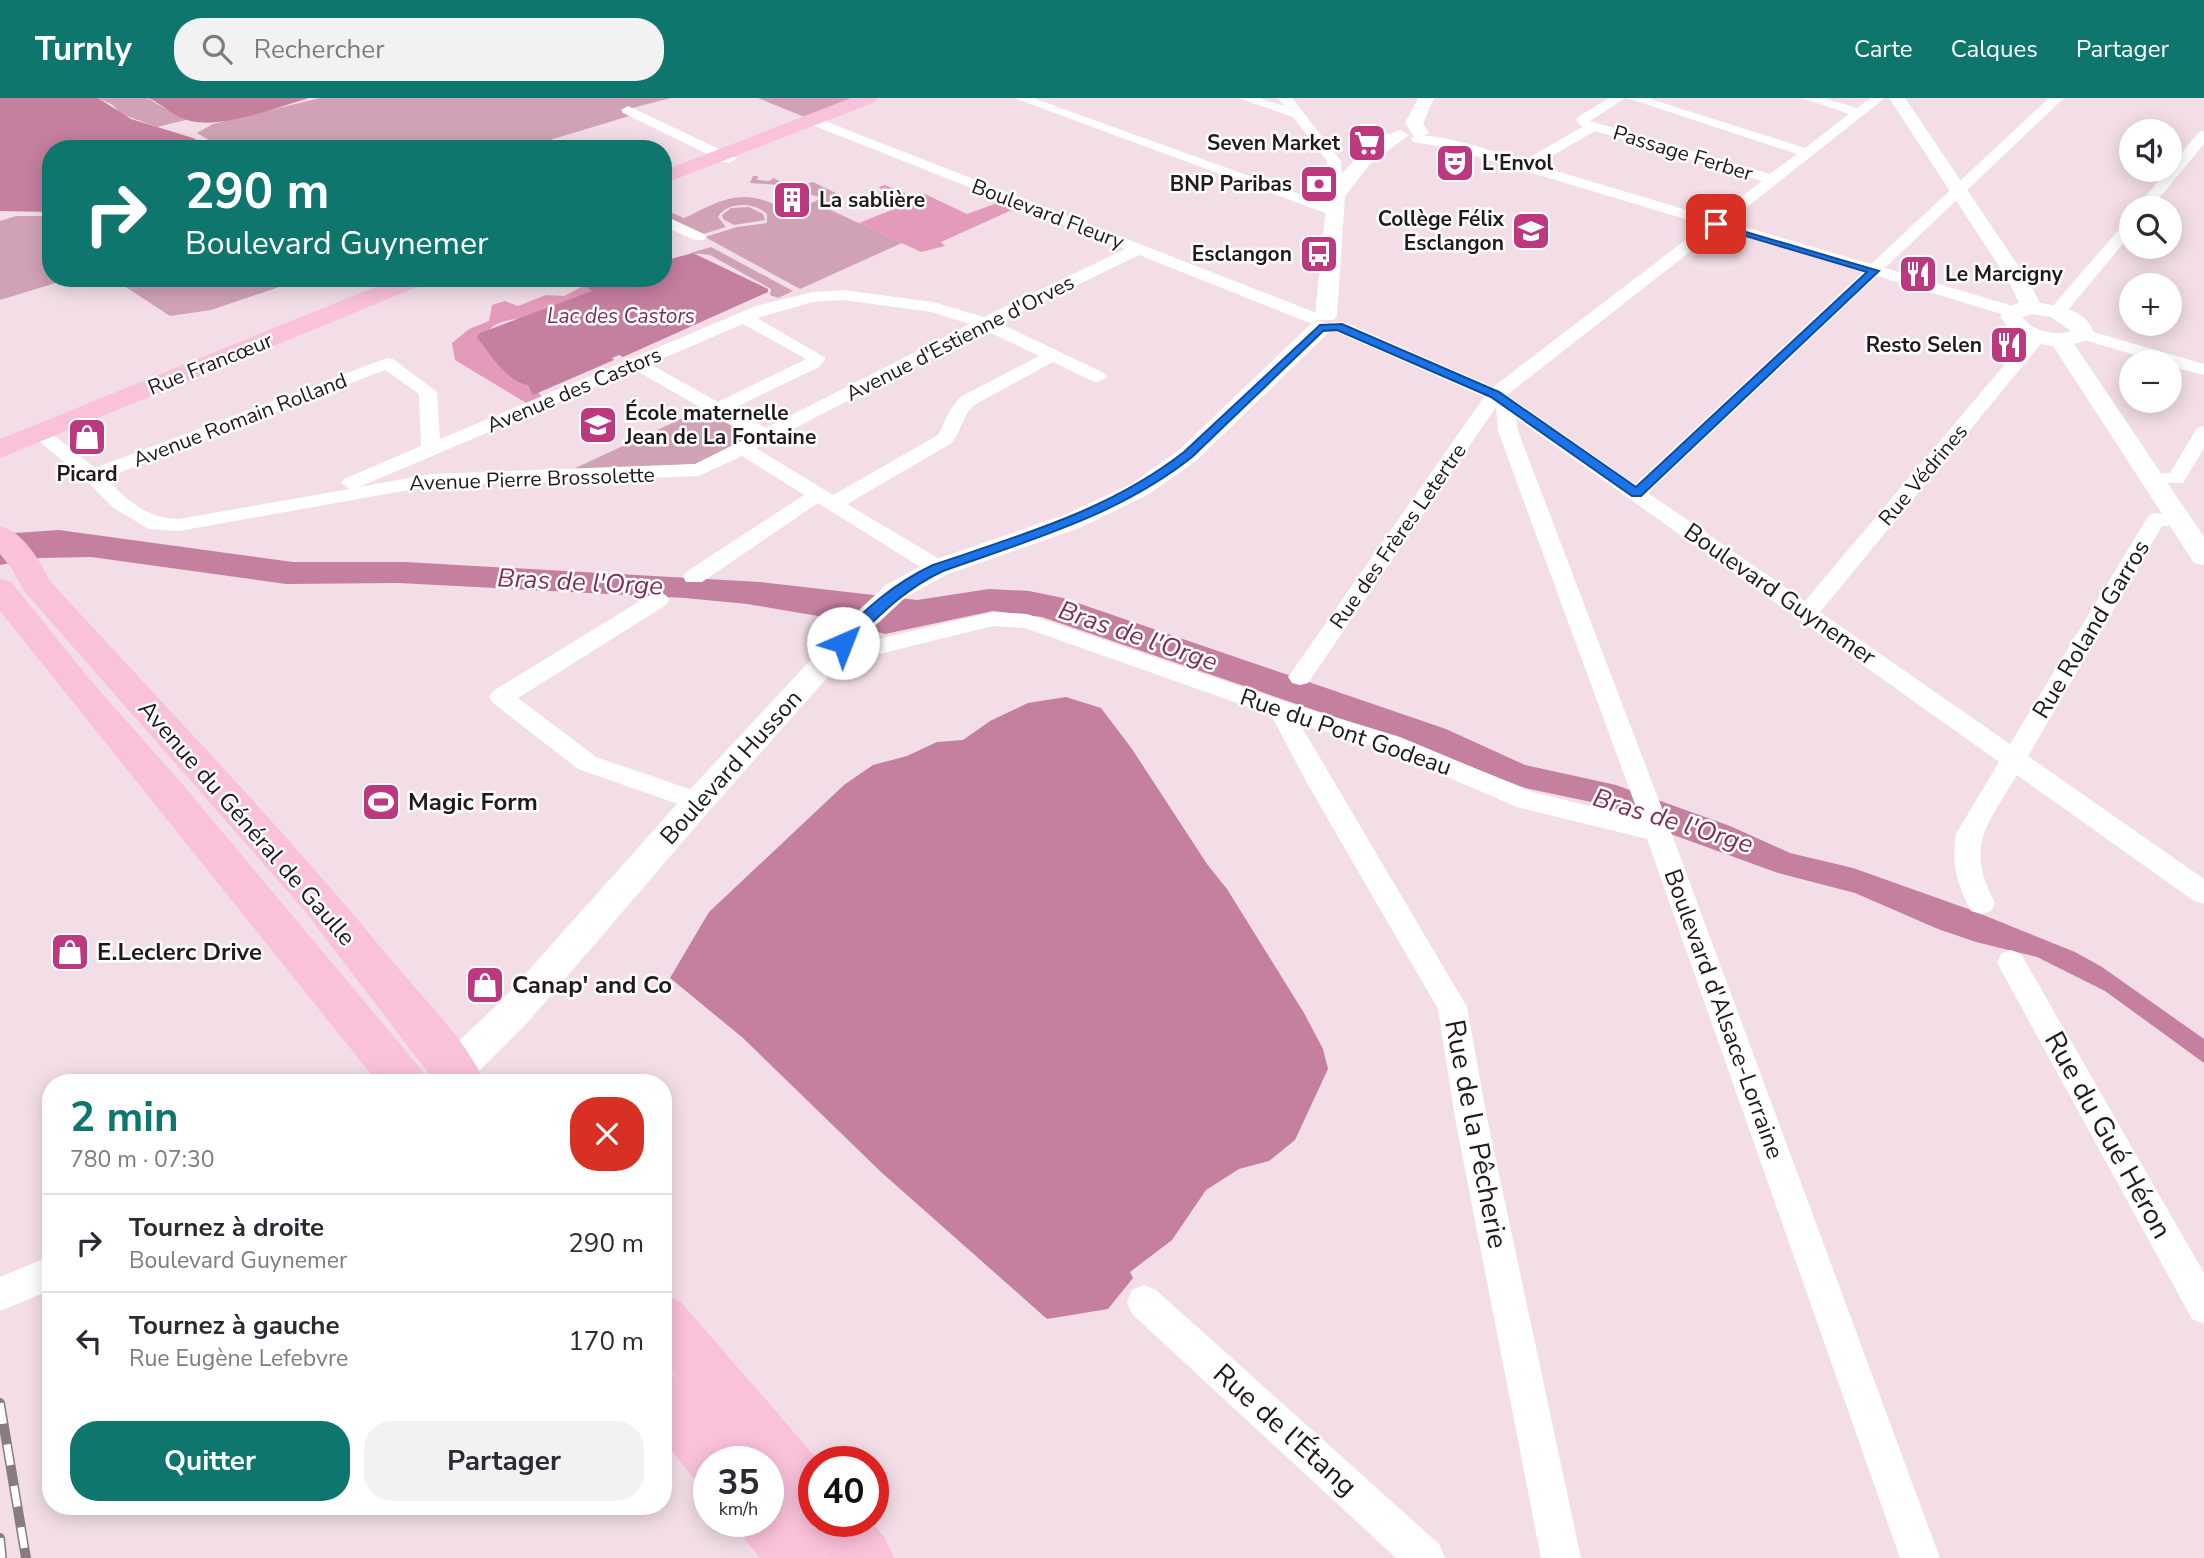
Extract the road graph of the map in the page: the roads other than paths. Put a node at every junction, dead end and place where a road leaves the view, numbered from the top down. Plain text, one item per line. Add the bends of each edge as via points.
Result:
1 (868, 98) edge
2 (1021, 98) edge
3 (1245, 98) edge
4 (1285, 98) edge
5 (1618, 98) edge
6 (1634, 98) edge
7 (1809, 98) edge
8 (1878, 98) edge
9 (1897, 98) edge
10 (2057, 98) edge
11 (1422, 104) edge
12 (628, 110) dead end
13 (1859, 113) junction
14 (1298, 114) junction
15 (812, 120) junction
16 (1593, 127) junction
17 (1413, 135) junction
18 (2204, 135) edge
19 (1375, 152) junction
20 (1807, 153) junction
21 (1331, 155) junction
22 (724, 157) junction
23 (1524, 166) junction
24 (672, 175) edge
25 (672, 180) edge
26 (1774, 180) junction
27 (1340, 189) junction
28 (1958, 191) junction
29 (2153, 196) edge
30 (1334, 211) junction
31 (672, 224) edge
32 (1716, 224) junction
33 (699, 237) dead end
34 (2119, 238) edge
35 (1138, 249) junction
36 (1874, 271) junction
37 (397, 287) edge
38 (1328, 287) junction
39 (1284, 307) junction
40 (2023, 310) junction
41 (2057, 312) junction
42 (744, 318) junction
43 (1324, 322) junction
44 (985, 323) junction
45 (2060, 337) junction
46 (1052, 356) junction
47 (636, 363) junction
48 (2204, 370) edge
49 (1098, 377) dead end
50 (1495, 395) junction
51 (718, 409) junction
52 (2204, 432) edge
53 (38, 433) junction
54 (767, 437) junction
55 (0, 449) edge
56 (744, 449) junction
57 (431, 450) junction
58 (407, 460) junction
59 (93, 476) junction
60 (2150, 478) junction
61 (431, 480) junction
62 (1636, 493) junction
63 (318, 498) junction
64 (826, 498) junction
65 (2179, 521) junction
66 (0, 535) edge
67 (2204, 557) edge
68 (938, 568) junction
69 (13, 577) edge
70 (694, 577) dead end
71 (659, 600) dead end
72 (1807, 613) junction
73 (831, 658) junction
74 (1300, 677) dead end
75 (1280, 709) junction
76 (2013, 759) junction
77 (1642, 791) joint
78 (698, 802) junction
79 (1658, 832) junction
80 (2204, 892) edge
81 (1981, 903) dead end
82 (2011, 962) dead end
83 (398, 1074) edge
84 (449, 1074) edge
85 (457, 1074) edge
86 (42, 1277) edge
87 (0, 1294) edge
88 (1144, 1302) dead end
89 (2204, 1307) edge
90 (672, 1331) edge
91 (672, 1409) edge
92 (703, 1446) edge
93 (798, 1479) edge
94 (779, 1537) edge
95 (847, 1537) edge
96 (797, 1558) edge
97 (865, 1558) edge
98 (1425, 1558) edge
99 (1561, 1558) edge
100 (1920, 1558) edge

1 - 15 main road
2 - 30 street
3 - 14 street
4 - 14 street
5 - 16 street via 1583,120
6 - 20 street
7 - 13 street
8 - 13 street, Rue des Frères Letertre
9 - 28 street
10 - 28 street
11 - 17 street
12 - 22 street
13 - 20 street, Rue des Frères Letertre
14 - 21 street
15 - 22 main road
15 - 35 street, Boulevard Fleury
16 - 23 street
16 - 26 street, Passage Ferber
17 - 19 street
17 - 23 street
18 - 29 street
19 - 21 street via 1353,161
19 - 27 street
20 - 26 street, Rue des Frères Letertre
21 - 27 street via 1336,163 1335,184
22 - 24 main road
22 - 25 main road
23 - 32 street
26 - 32 street, Rue des Frères Letertre
27 - 30 street
28 - 36 street
28 - 40 street via 2018,279
30 - 38 street
31 - 33 street
32 - 36 street
32 - 50 street, Rue des Frères Letertre
34 - 41 street
35 - 39 street, Boulevard Fleury
35 - 44 street, Avenue d'Estienne d'Orves
36 - 40 street
36 - 62 street
37 - 53 main road, Rue Francœur
38 - 39 street via 1318,302
38 - 43 street
39 - 43 street, Boulevard Fleury
40 - 41 street
40 - 45 street via 2012,320 2015,324
41 - 45 street via 2076,320 2084,330
42 - 44 street, Avenue des Castors via 813,297 843,295 933,307
42 - 47 street, Avenue des Castors
42 - 51 street via 817,358
43 - 50 street, Boulevard Guynemer
43 - 68 street, Boulevard Husson via 1188,455 1140,489 1073,521
44 - 46 street, Avenue des Castors
44 - 54 street, Avenue d'Estienne d'Orves
45 - 48 street
45 - 60 street
45 - 72 street, Rue Védrines
46 - 49 street, Avenue des Castors
46 - 64 street via 958,407 945,439
47 - 51 street
47 - 57 street, Avenue des Castors
50 - 62 street, Boulevard Guynemer
50 - 74 street, Rue des Frères Letertre
50 - 77 street, Boulevard d'Alsace-Lorraine via 1505,405 1508,430
51 - 54 street
52 - 60 street via 2176,479
53 - 55 main road, Rue Francœur
53 - 59 street, Avenue Pierre Brossolette
54 - 56 street, Avenue d'Estienne d'Orves
56 - 61 street, Avenue Pierre Brossolette via 699,470 675,473
56 - 64 street
57 - 58 street, Avenue des Castors
57 - 59 street, Avenue Romain Rolland via 428,392 387,363
58 - 61 street
58 - 63 street, Avenue des Castors
59 - 63 street, Avenue Pierre Brossolette via 119,503 156,525
60 - 65 street
61 - 63 street, Avenue Pierre Brossolette
62 - 72 street, Boulevard Guynemer
64 - 68 street
64 - 70 street
65 - 67 street
65 - 76 street, Rue Roland Garros via 2156,519
66 - 69 main road
68 - 73 street, Boulevard Husson via 896,591
69 - 83 main road, Avenue du Général de Gaulle via 80,690
69 - 84 main road, Avenue du Général de Gaulle via 35,584 317,898 431,1040
71 - 78 street via 501,697 587,762
72 - 76 street, Boulevard Guynemer
73 - 75 street, Rue du Pont Godeau via 993,619 1027,621
73 - 78 street, Boulevard Husson
75 - 79 street, Rue du Pont Godeau via 1391,743 1526,800
75 - 99 street, Rue de la Pêcherie via 1452,1007
76 - 80 street, Boulevard Guynemer
76 - 81 street via 1969,834 1964,857
77 - 79 street, Boulevard d'Alsace-Lorraine
78 - 85 street, Boulevard Husson
79 - 100 street, Boulevard d'Alsace-Lorraine
82 - 89 street, Rue du Gué Héron
86 - 87 street
88 - 98 street, Rue de l'Étang
90 - 93 main road
91 - 92 main road
94 - 96 main road
95 - 97 main road

